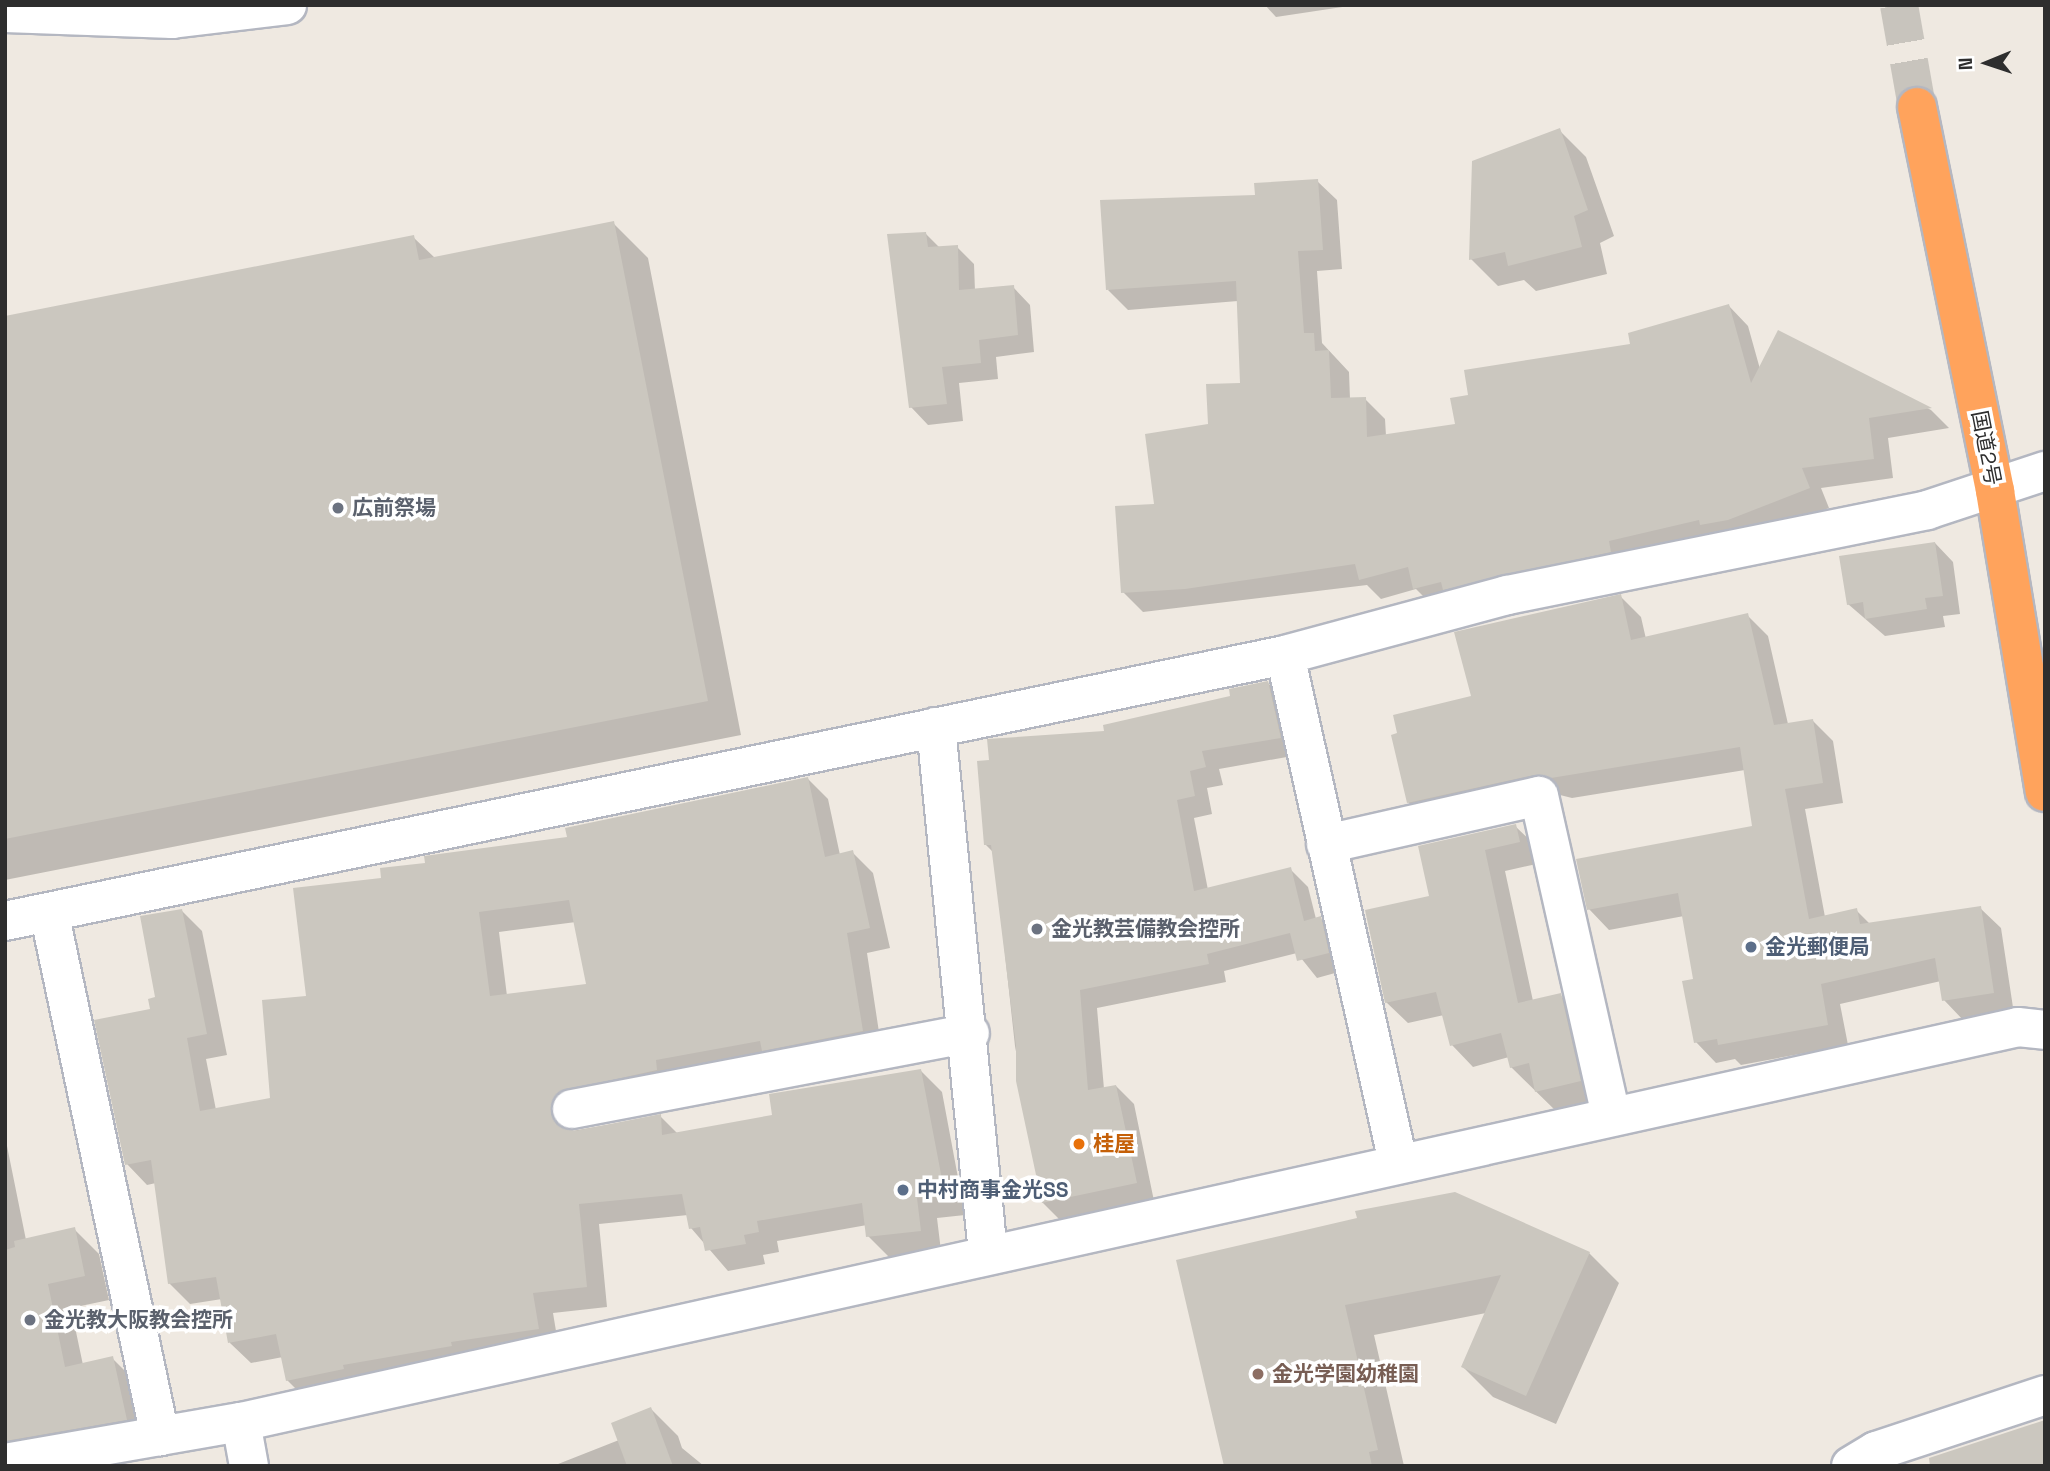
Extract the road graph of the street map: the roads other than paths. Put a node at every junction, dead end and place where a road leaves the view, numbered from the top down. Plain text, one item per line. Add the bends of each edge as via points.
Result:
1 (287, 5) edge
2 (5, 13) edge
3 (1917, 107) tunnel mouth
4 (2045, 471) edge
5 (1995, 491) junction
6 (1285, 655) junction
7 (936, 727) junction
8 (2045, 792) edge
9 (1326, 844) junction
10 (49, 912) junction
11 (5, 921) edge
12 (2045, 1030) edge
13 (970, 1033) junction
14 (572, 1109) dead end
15 (1611, 1116) junction
16 (1398, 1162) junction
17 (988, 1254) junction
18 (2045, 1395) edge
19 (241, 1422) junction
20 (160, 1436) junction
21 (5, 1463) edge
22 (249, 1466) edge
23 (1851, 1466) edge

1 - 2 street via 172,19
3 - 5 highway, 国道2号
4 - 5 street
5 - 6 street via 1927,510 1507,595
5 - 8 highway, 国道2号
6 - 7 street
6 - 9 street
7 - 10 street
7 - 13 street
9 - 15 street via 1539,796
9 - 16 street
10 - 11 street
10 - 20 street
12 - 15 street via 2018,1027
13 - 14 street
13 - 17 street
15 - 16 street
16 - 17 street
17 - 19 street
18 - 23 street via 1876,1451
19 - 20 street
19 - 22 street
20 - 21 street

